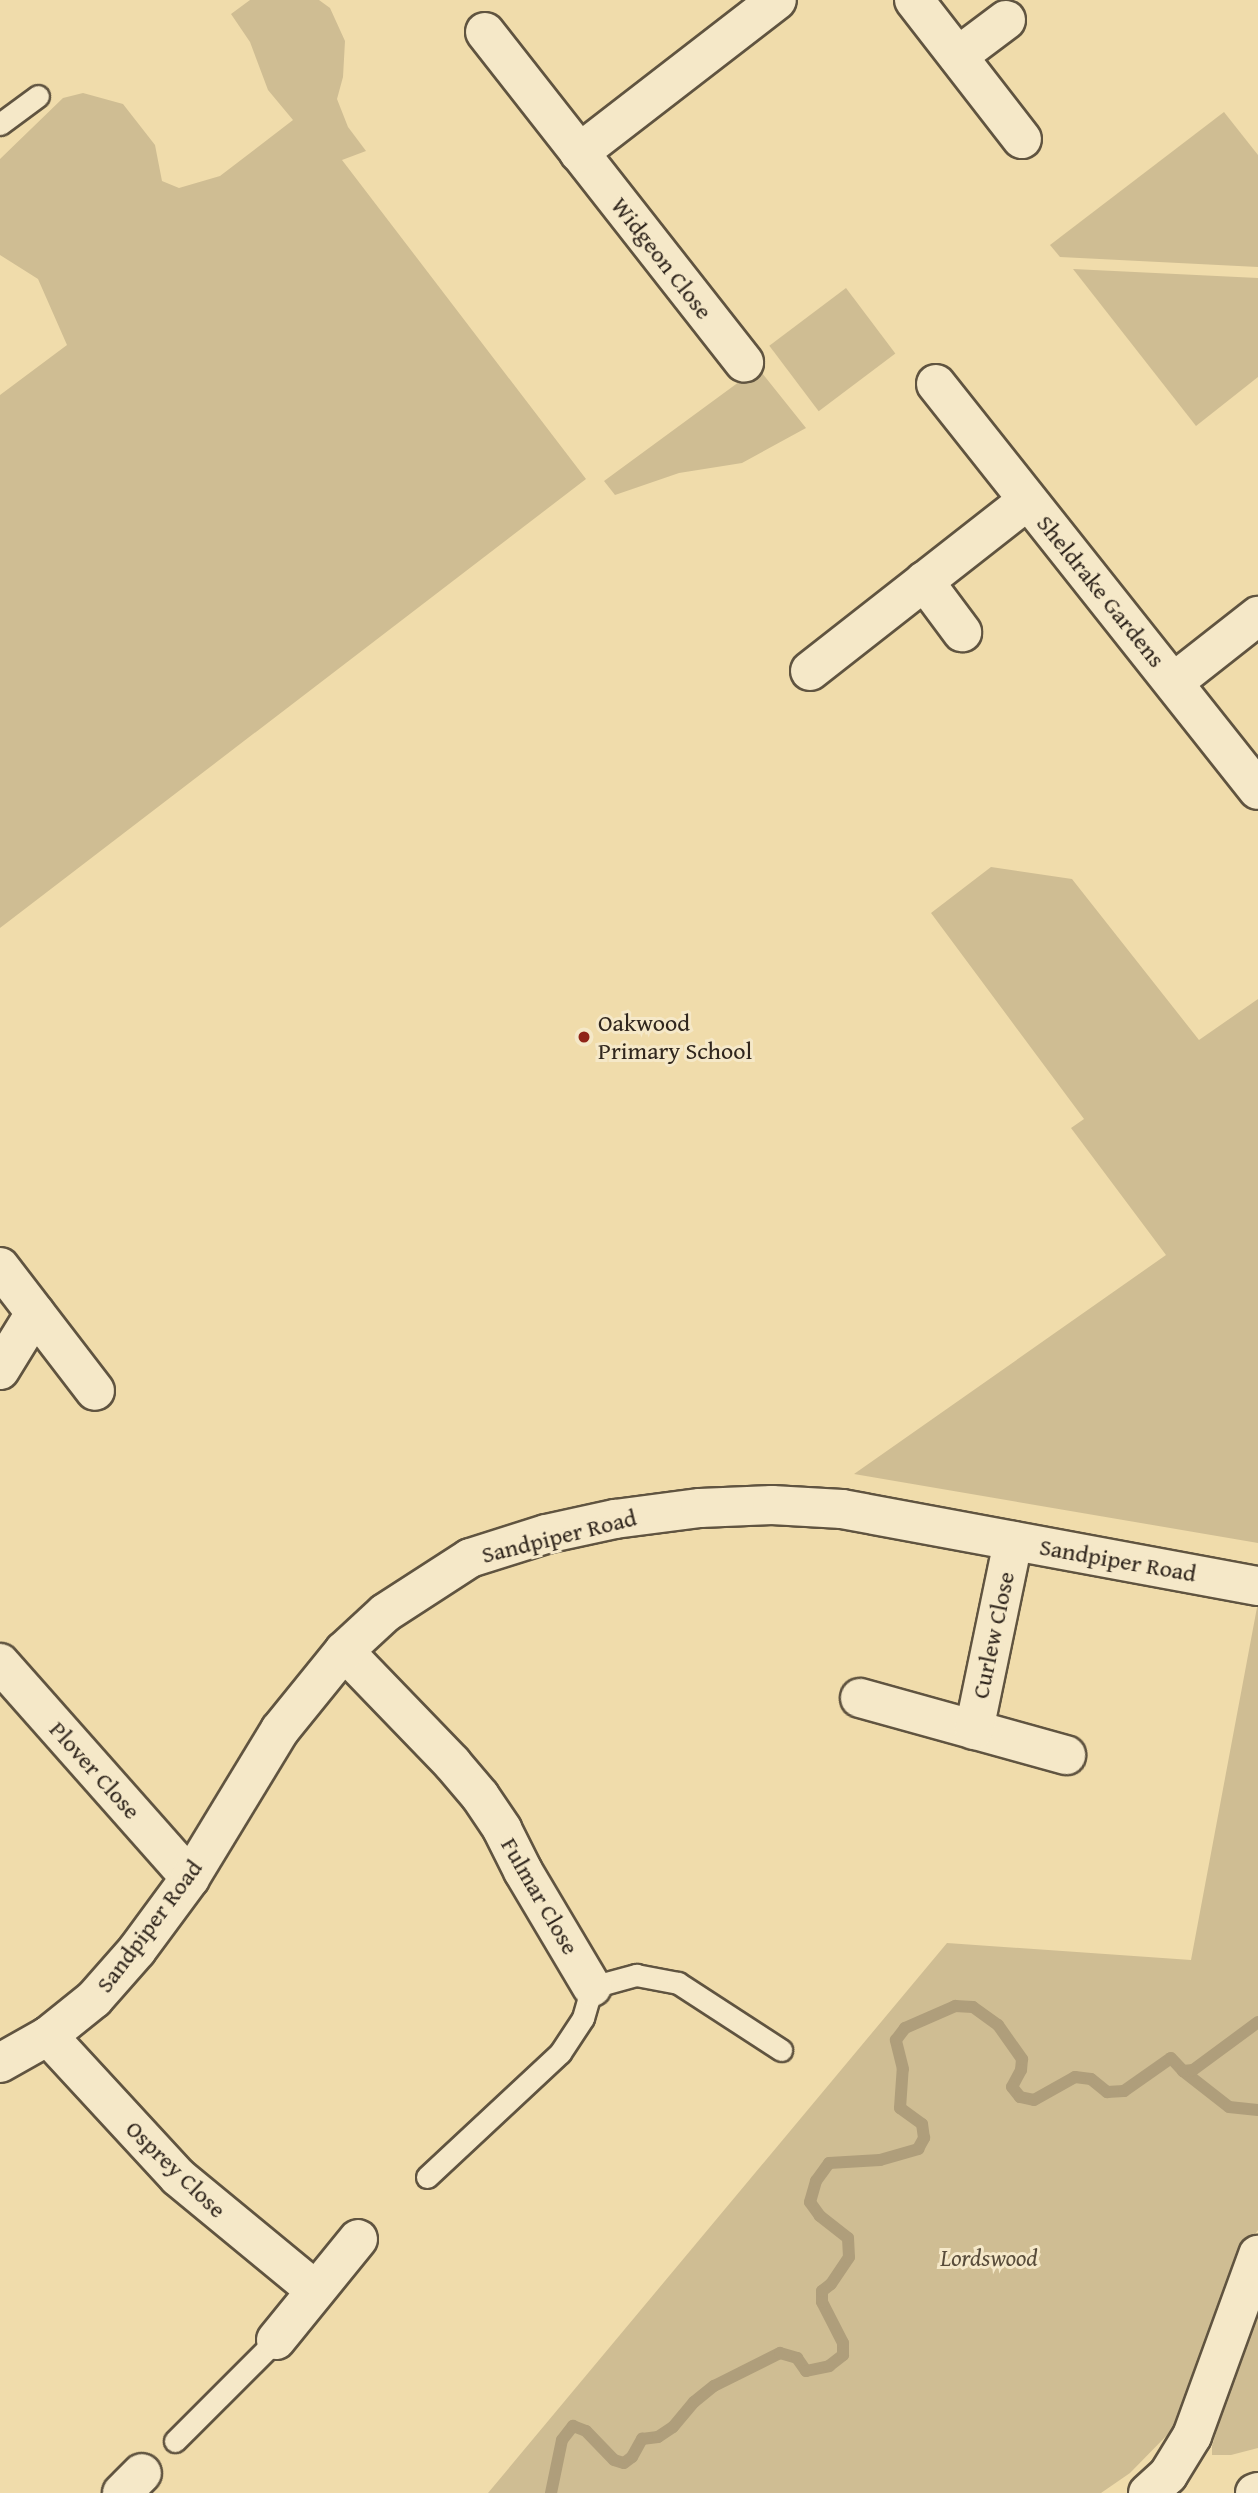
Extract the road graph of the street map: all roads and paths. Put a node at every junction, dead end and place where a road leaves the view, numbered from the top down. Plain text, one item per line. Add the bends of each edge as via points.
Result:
1 (777, 0) edge
2 (914, 0) edge
3 (1006, 20) dead end
4 (485, 32) dead end
5 (958, 56) junction
6 (38, 96) dead end
7 (0, 124) edge
8 (1022, 139) dead end
9 (579, 153) junction
10 (744, 362) dead end
11 (936, 383) dead end
12 (1027, 500) junction
13 (924, 581) junction
14 (1258, 616) edge
15 (962, 632) dead end
16 (810, 671) dead end
17 (1174, 682) junction
18 (1258, 790) edge
19 (0, 1267) edge
20 (35, 1313) junction
21 (0, 1370) edge
22 (95, 1391) dead end
23 (1013, 1541) junction
24 (1258, 1586) edge
25 (344, 1651) junction
26 (0, 1663) edge
27 (860, 1698) dead end
28 (974, 1730) junction
29 (1066, 1755) dead end
30 (190, 1878) junction
31 (592, 1987) junction
32 (48, 2036) junction
33 (781, 2050) dead end
34 (0, 2063) edge
35 (427, 2177) dead end
36 (358, 2239) dead end
37 (1258, 2255) edge
38 (315, 2290) junction
39 (276, 2340) joint
40 (175, 2441) dead end
41 (1148, 2493) edge

1 - 9 street
2 - 5 street
3 - 5 street
4 - 9 street, Widgeon Close
5 - 8 street
6 - 7 lane
9 - 10 street, Widgeon Close
11 - 12 street, Sheldrake Gardens
12 - 13 street, Sheldrake Gardens
12 - 17 street, Sheldrake Gardens
13 - 15 street
13 - 16 street, Sheldrake Gardens
14 - 17 street, Sheldrake Gardens
17 - 18 street, Sheldrake Gardens
19 - 20 street
20 - 21 street
20 - 22 street
23 - 24 street, Sandpiper Road
23 - 25 street, Sandpiper Road via 842,1509 772,1505 615,1519 470,1558 385,1613
23 - 28 street, Curlew Close
25 - 30 street, Sandpiper Road via 280,1730
25 - 31 street, Fulmar Close via 480,1796
26 - 30 street, Plover Close
27 - 28 street, Curlew Close
28 - 29 street, Curlew Close
30 - 32 street, Sandpiper Road via 94,1999
31 - 33 lane via 636,1975 678,1983
31 - 35 lane via 583,2018 560,2053
32 - 34 street, Sandpiper Road
32 - 38 street, Osprey Close via 178,2177
36 - 38 street
37 - 41 street via 1192,2436 1168,2475
38 - 39 street
39 - 40 lane

